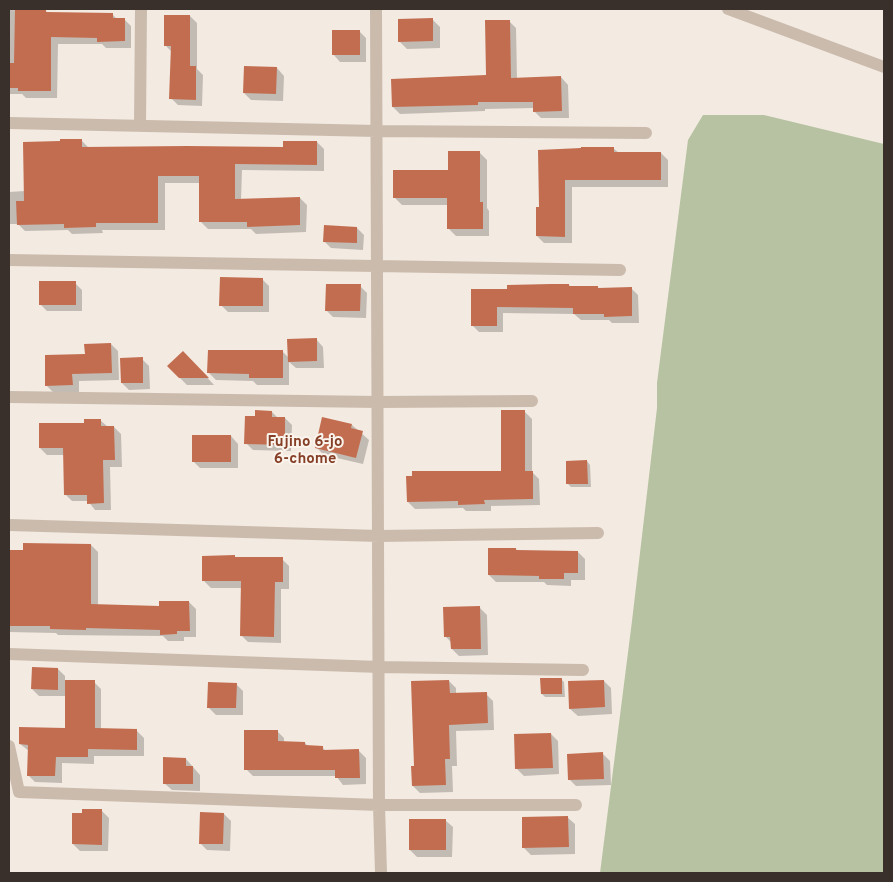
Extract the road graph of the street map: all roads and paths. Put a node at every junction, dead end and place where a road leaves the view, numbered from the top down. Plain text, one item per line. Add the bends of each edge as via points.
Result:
1 (141, 9) edge
2 (376, 9) edge
3 (728, 9) edge
4 (746, 11) edge
5 (884, 67) edge
6 (9, 122) edge
7 (140, 125) junction
8 (377, 131) junction
9 (646, 133) dead end
10 (9, 260) edge
11 (378, 267) junction
12 (620, 270) dead end
13 (9, 397) edge
14 (532, 401) dead end
15 (378, 402) junction
16 (9, 525) edge
17 (598, 533) dead end
18 (379, 536) junction
19 (9, 654) edge
20 (380, 667) junction
21 (583, 670) dead end
22 (9, 746) edge
23 (379, 805) junction
24 (576, 805) dead end
25 (381, 873) edge

1 - 7 street
2 - 8 street
3 - 4 street
4 - 5 street
6 - 7 street
7 - 8 street
8 - 9 street
8 - 11 street
10 - 11 street
11 - 12 street
11 - 15 street
13 - 15 street
14 - 15 street
15 - 18 street
16 - 18 street
17 - 18 street
18 - 20 street
19 - 20 street
20 - 21 street
20 - 23 street
22 - 23 street via 19,792
23 - 24 street
23 - 25 street

